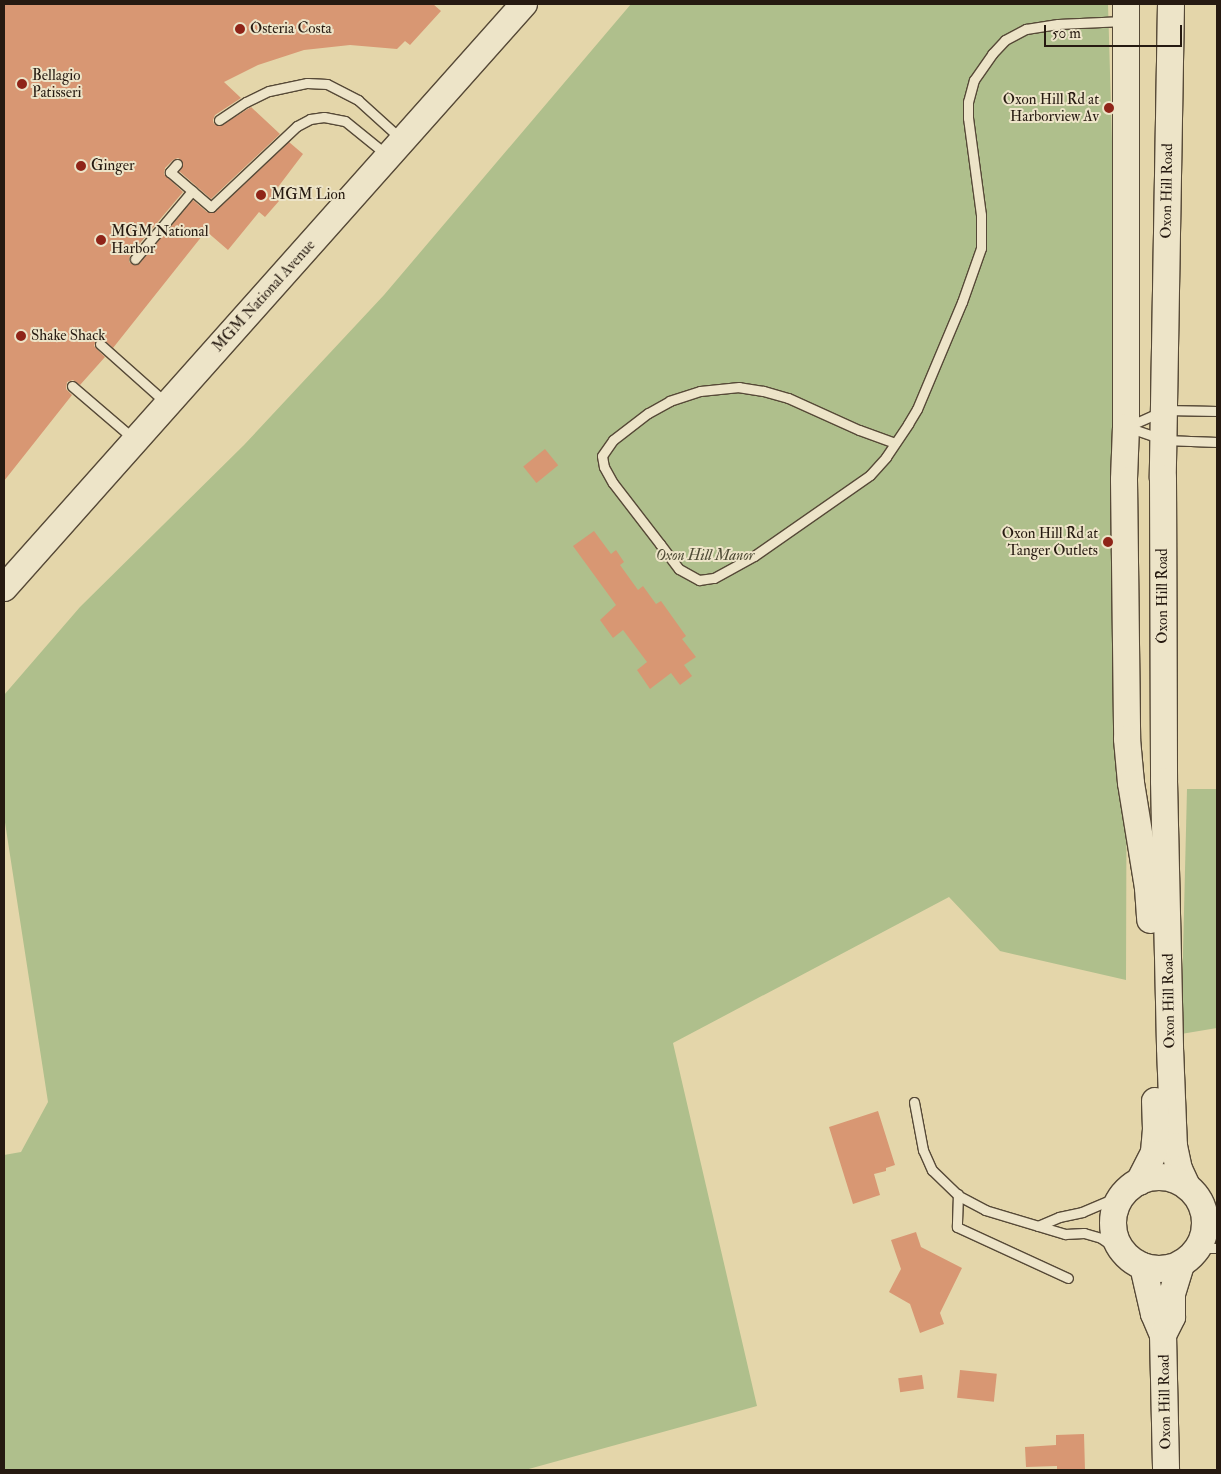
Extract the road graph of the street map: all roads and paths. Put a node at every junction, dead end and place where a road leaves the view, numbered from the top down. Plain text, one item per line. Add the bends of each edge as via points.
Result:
1 (1171, 4) edge
2 (521, 5) edge
3 (1126, 12) edge
4 (219, 120) dead end
5 (395, 148) junction
6 (177, 164) dead end
7 (192, 191) junction
8 (135, 259) dead end
9 (100, 344) dead end
10 (72, 386) dead end
11 (168, 404) junction
12 (1165, 410) junction
13 (1217, 411) edge
14 (1126, 427) junction
15 (135, 440) junction
16 (1164, 440) junction
17 (1217, 442) edge
18 (895, 443) junction
19 (4, 588) edge
20 (914, 1102) dead end
21 (1188, 1186) junction
22 (1130, 1188) junction
23 (958, 1194) junction
24 (1211, 1220) edge
25 (1038, 1226) junction
26 (1199, 1253) edge
27 (1134, 1260) junction
28 (1068, 1278) dead end
29 (1163, 1335) junction
30 (1166, 1470) edge

1 - 12 main road, Oxon Hill Road
2 - 5 main road, MGM National Avenue
3 - 14 main road, Oxon Hill Road
3 - 18 lane via 1026,28 1006,40 974,80 968,118 981,215 980,248 962,302 917,409
4 - 5 lane via 269,91 307,83 327,84 358,100
5 - 7 lane via 345,121 324,117 310,119 297,126 211,207
5 - 11 main road, MGM National Avenue
6 - 7 lane via 170,172
7 - 8 lane
9 - 11 lane
10 - 15 lane
11 - 15 main road, MGM National Avenue
12 - 13 lane
12 - 14 lane
12 - 16 main road, Oxon Hill Road
14 - 16 lane
14 - 22 main road, Oxon Hill Road via 1127,739 1148,888 1156,1130 1154,1152
15 - 19 main road, MGM National Avenue
16 - 17 lane
16 - 21 main road, Oxon Hill Road via 1162,600 1170,1048 1174,1146 1179,1169
18 - 18 lane via 870,475 754,556 714,578 699,580 679,569 664,550 613,483 602,456 613,440 648,413 670,401 700,391 740,387 788,398
20 - 23 lane via 923,1150 932,1170
21 - 22 main road via 1172,1178 1155,1177
21 - 24 main road
22 - 25 lane via 1082,1212 1059,1216
22 - 27 main road via 1114,1215 1114,1236
23 - 25 lane via 985,1210
23 - 28 lane via 957,1227
24 - 26 main road
25 - 27 lane via 1065,1234 1101,1238
26 - 27 main road via 1164,1269
26 - 29 main road, Oxon Hill Road via 1172,1294 1172,1317
27 - 29 main road, Oxon Hill Road
29 - 30 main road, Oxon Hill Road

